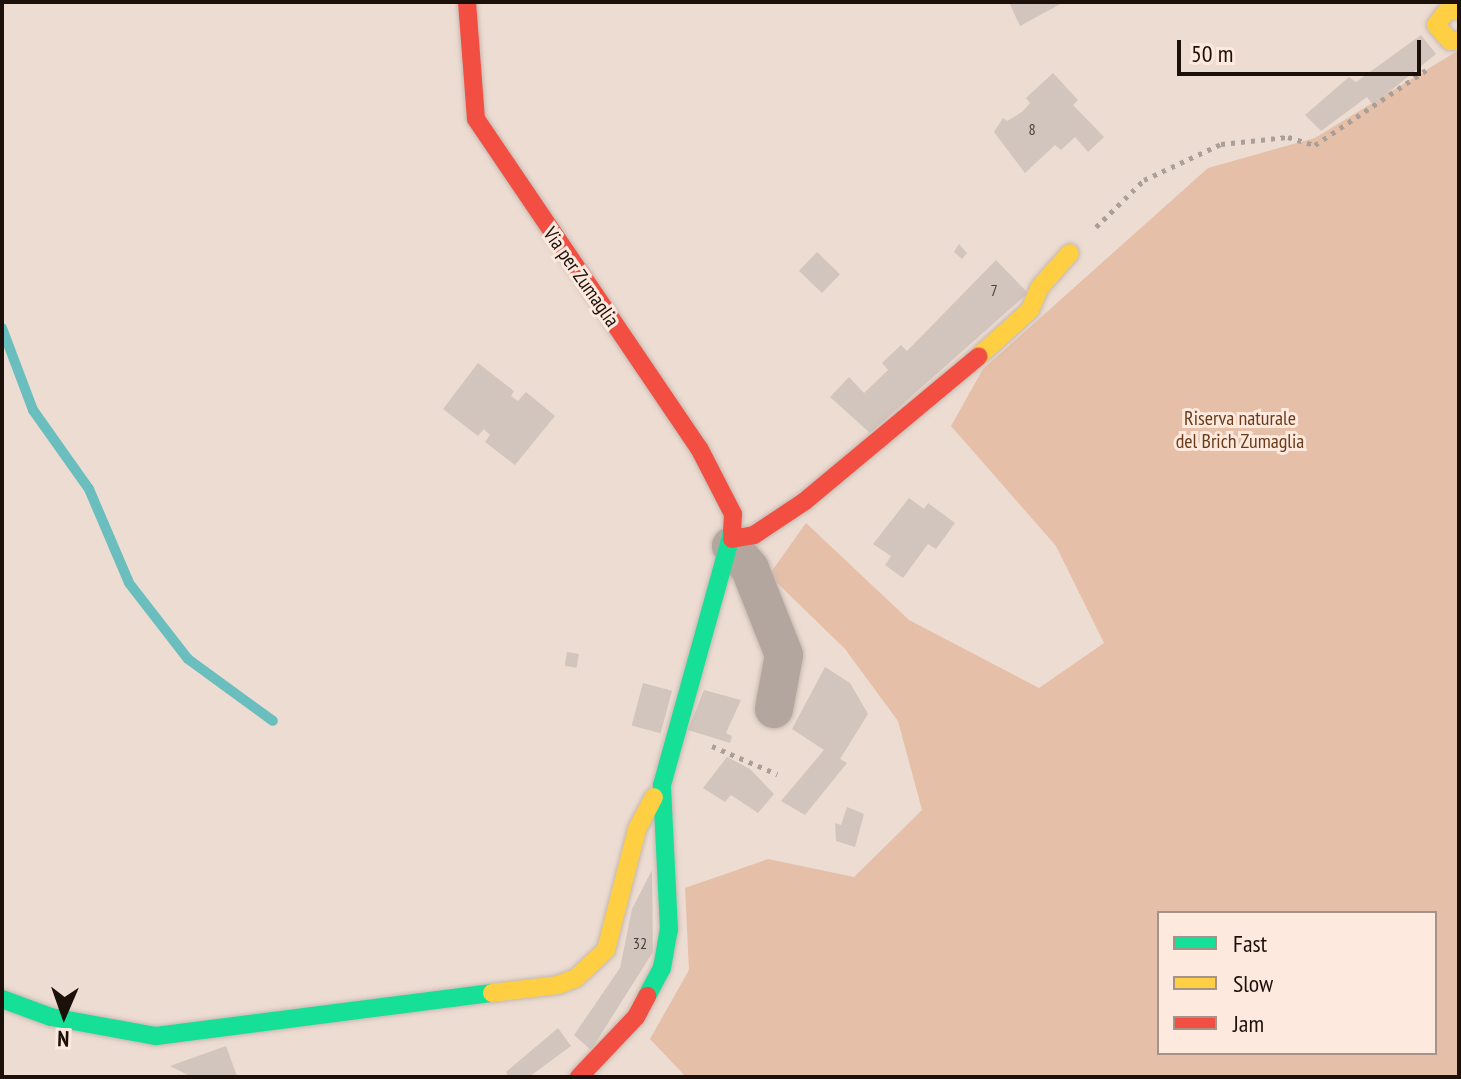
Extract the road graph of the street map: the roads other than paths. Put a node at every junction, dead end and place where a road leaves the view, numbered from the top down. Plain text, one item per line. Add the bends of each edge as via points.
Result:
1 (467, 2) edge
2 (1459, 9) edge
3 (1455, 41) edge
4 (1070, 253) road end
5 (732, 542) junction
6 (774, 709) dead end
7 (662, 781) junction
8 (2, 999) edge
9 (579, 1077) edge

1 - 5 street, Via per Zumaglia via 476,119 699,448 733,514
2 - 3 street via 1446,12 1436,25
4 - 5 street via 1040,287 1030,310 915,414 805,501 754,535
5 - 6 street via 750,569 784,655
5 - 7 street, Via per Zumaglia
7 - 8 street via 637,829 606,950 576,978 558,985 156,1036 51,1017
7 - 9 street, Via per Zumaglia via 669,930 662,968 636,1017

